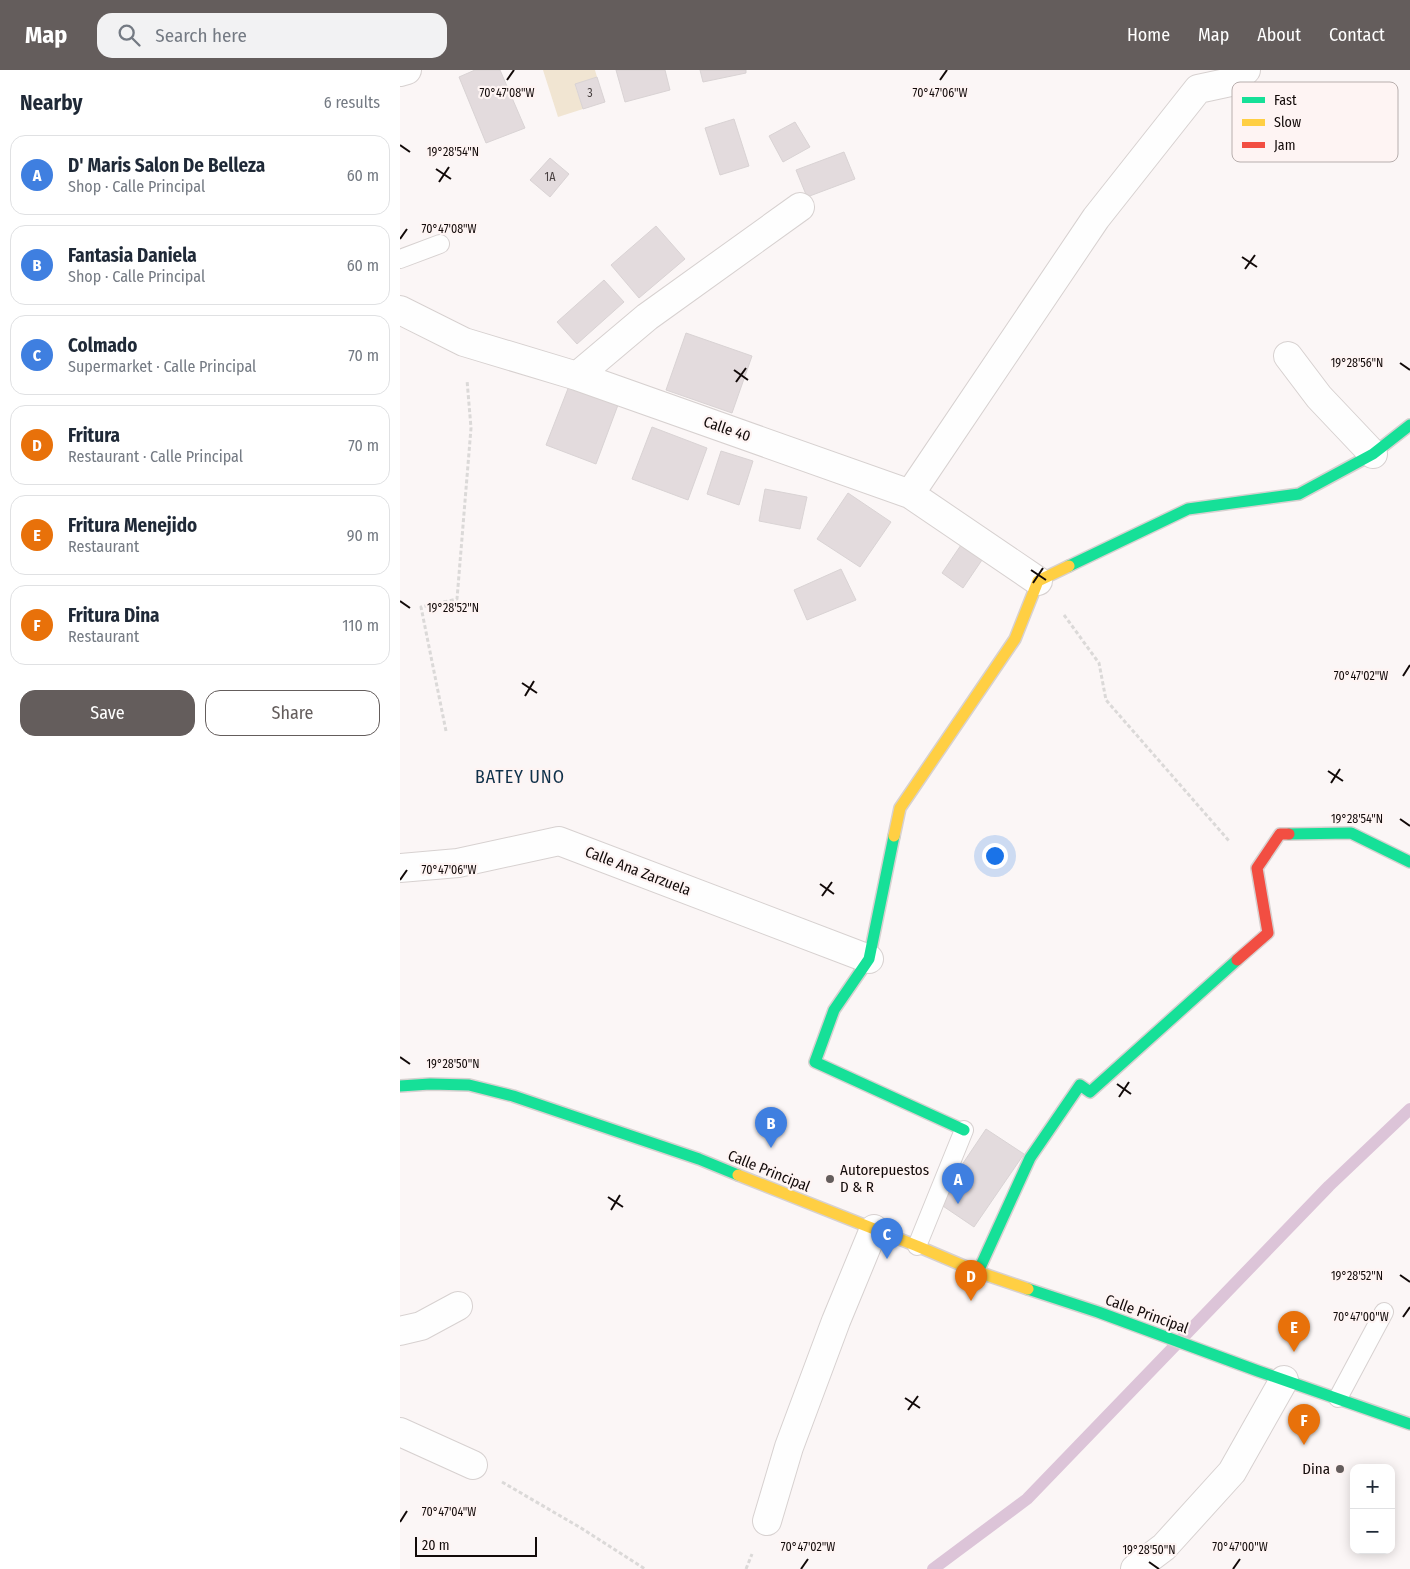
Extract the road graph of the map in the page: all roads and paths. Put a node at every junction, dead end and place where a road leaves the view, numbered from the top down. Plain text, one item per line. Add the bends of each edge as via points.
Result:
1 (407, 70) edge
2 (1246, 70) edge
3 (400, 72) edge
4 (800, 207) dead end
5 (440, 244) dead end
6 (400, 258) edge
7 (400, 310) edge
8 (464, 342) junction
9 (1288, 356) dead end
10 (577, 376) junction
11 (1410, 425) edge
12 (1373, 454) junction
13 (910, 494) junction
14 (1038, 581) junction
15 (446, 731) dead end
16 (1410, 862) edge
17 (400, 868) edge
18 (1257, 868) junction
19 (869, 959) junction
20 (400, 1086) edge
21 (964, 1130) joint
22 (874, 1229) junction
23 (917, 1246) junction
24 (978, 1272) junction
25 (458, 1306) dead end
26 (1384, 1312) dead end
27 (400, 1331) edge
28 (1284, 1380) junction
29 (1338, 1398) junction
30 (1410, 1424) edge
31 (400, 1432) edge
32 (473, 1465) joint
33 (767, 1521) dead end
34 (645, 1569) edge
35 (1135, 1569) edge

1 - 3 street
2 - 13 street via 1235,81 1198,89 1096,218
4 - 10 street via 648,317
5 - 6 lane
7 - 8 street, Calle 40
8 - 10 street, Calle 40
8 - 15 path via 471,428 457,599 420,608
9 - 12 street via 1319,397
10 - 13 street, Calle 40
11 - 12 street
12 - 14 street via 1299,494 1188,509
13 - 14 street, Calle 40
14 - 18 path via 1099,663 1106,700 1246,861
14 - 19 street via 1014,639 900,808
16 - 18 street via 1351,833 1280,834
17 - 19 street, Calle Ana Zarzuela via 458,863 559,840
18 - 24 street via 1268,933 1090,1092 1080,1085 1030,1158
19 - 21 street via 834,1010 815,1062
20 - 22 street, Calle Principal via 469,1085 513,1096 699,1159
21 - 23 lane
22 - 23 street, Calle Principal
22 - 33 street via 789,1447
23 - 24 street, Calle Principal
24 - 28 street, Calle Principal
25 - 27 street via 421,1326
26 - 29 lane
28 - 29 street, Calle Principal
28 - 35 street via 1232,1472 1164,1547
29 - 30 street, Calle Principal
31 - 32 street
32 - 34 path

